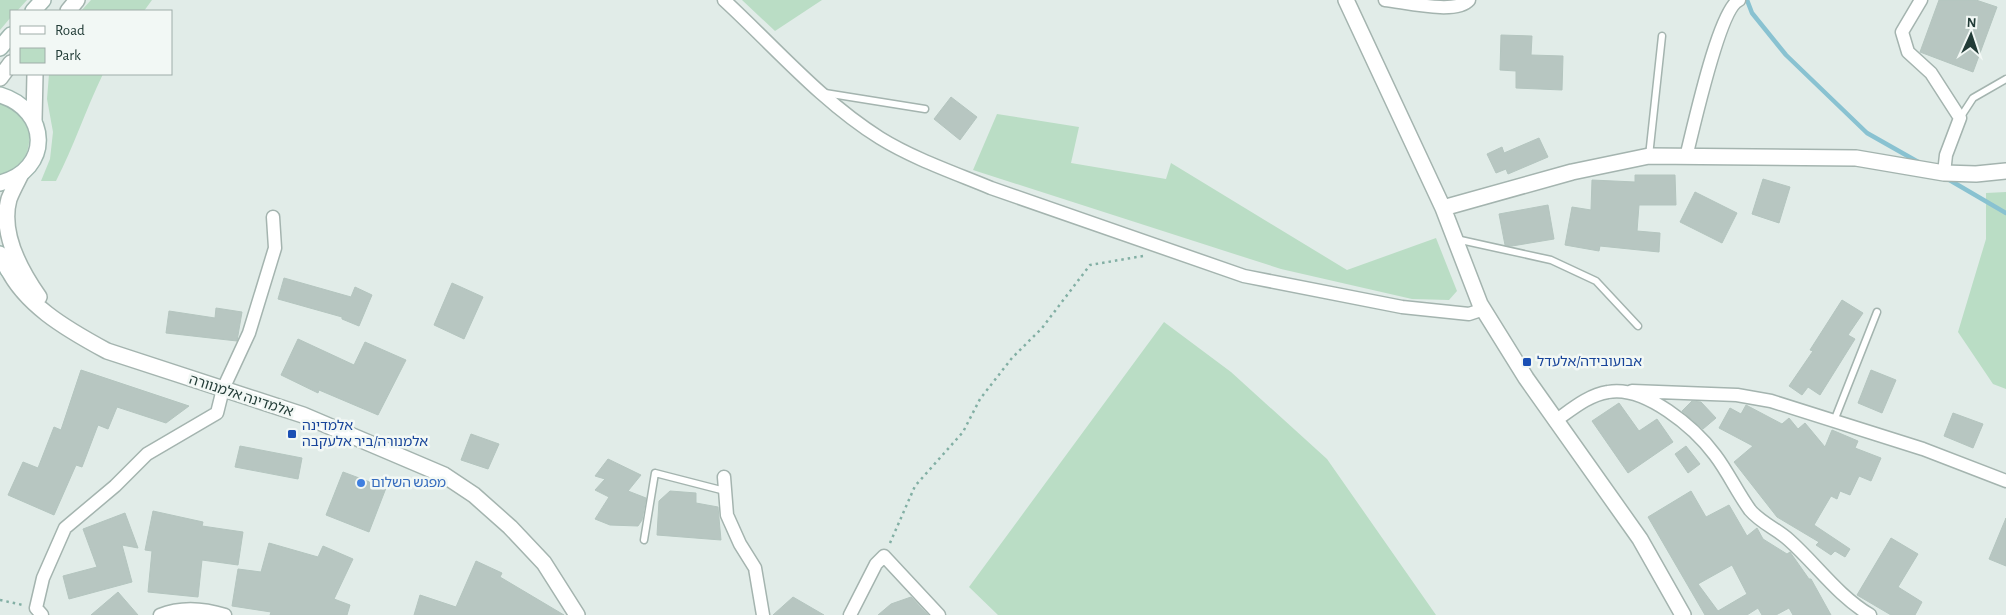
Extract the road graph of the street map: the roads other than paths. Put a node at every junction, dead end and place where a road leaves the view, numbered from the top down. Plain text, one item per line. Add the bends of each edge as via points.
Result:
1 (43, 0) edge
2 (77, 0) edge
3 (724, 0) edge
4 (1346, 0) edge
5 (1385, 0) edge
6 (1469, 0) edge
7 (1739, 0) edge
8 (1921, 0) edge
9 (34, 10) edge
10 (69, 10) edge
11 (10, 36) edge
12 (1662, 36) dead end
13 (0, 48) edge
14 (10, 64) edge
15 (35, 75) edge
16 (0, 78) edge
17 (2006, 79) edge
18 (818, 92) junction
19 (0, 95) edge
20 (925, 109) dead end
21 (1960, 118) junction
22 (34, 120) junction
23 (1650, 156) junction
24 (1686, 157) junction
25 (2006, 171) edge
26 (1944, 173) junction
27 (21, 174) junction
28 (0, 183) edge
29 (1443, 208) junction
30 (273, 217) dead end
31 (1454, 239) junction
32 (0, 250) edge
33 (0, 254) edge
34 (8, 270) junction
35 (1484, 309) junction
36 (1876, 312) dead end
37 (1638, 326) dead end
38 (78, 336) junction
39 (222, 388) junction
40 (1624, 391) junction
41 (1555, 421) junction
42 (1834, 421) junction
43 (724, 477) dead end
44 (2006, 481) edge
45 (725, 491) junction
46 (644, 540) dead end
47 (39, 611) edge
48 (160, 615) edge
49 (225, 615) edge
50 (578, 615) edge
51 (763, 615) edge
52 (850, 615) edge
53 (939, 615) edge
54 (1683, 615) edge
55 (1870, 615) edge

1 - 9 street
2 - 10 street
3 - 18 street
4 - 29 street
5 - 6 street via 1450,8 1464,5
7 - 24 street via 1733,3 1721,26
8 - 21 street via 1902,32 1908,52 1931,73
11 - 13 street
12 - 23 lane
14 - 16 street
15 - 22 street, אלמדינה אלמנוורה
17 - 21 lane via 1973,98
18 - 20 lane
18 - 35 street via 881,138 936,165 991,188 1244,276 1402,307 1469,314
19 - 22 street via 20,104
21 - 26 street via 1946,155
22 - 27 street, אלמדינה אלמנוורה via 38,147 32,162
23 - 24 street
23 - 29 street via 1572,172
24 - 26 street via 1856,158
25 - 26 street
27 - 28 street
27 - 38 street, אלמדינה אלמנוורה via 8,200 6,234 27,280 49,312
29 - 31 street
30 - 39 street via 275,248 249,332
31 - 35 street
31 - 37 lane via 1551,260 1596,280
32 - 34 street, אלמדינה אלמנוורה
33 - 34 street
34 - 38 street, אלמדינה אלמנוורה via 32,301
35 - 41 street
36 - 42 lane
38 - 39 street, אלמדינה אלמנוורה via 107,351
39 - 47 street via 217,413 147,454 65,528 43,578
39 - 50 street, אלמדינה אלמנוורה via 303,415 444,475 474,495 510,527 544,563
40 - 41 street via 1607,392 1585,400
40 - 42 street via 1737,395 1771,401
40 - 55 street via 1662,406 1692,430 1716,456 1752,511 1788,539 1831,585
41 - 54 street via 1640,539
42 - 44 street via 1923,449
43 - 45 street
45 - 46 lane via 654,473
45 - 51 street via 727,515 755,568
48 - 49 street via 202,608
52 - 53 street via 876,564 884,556

